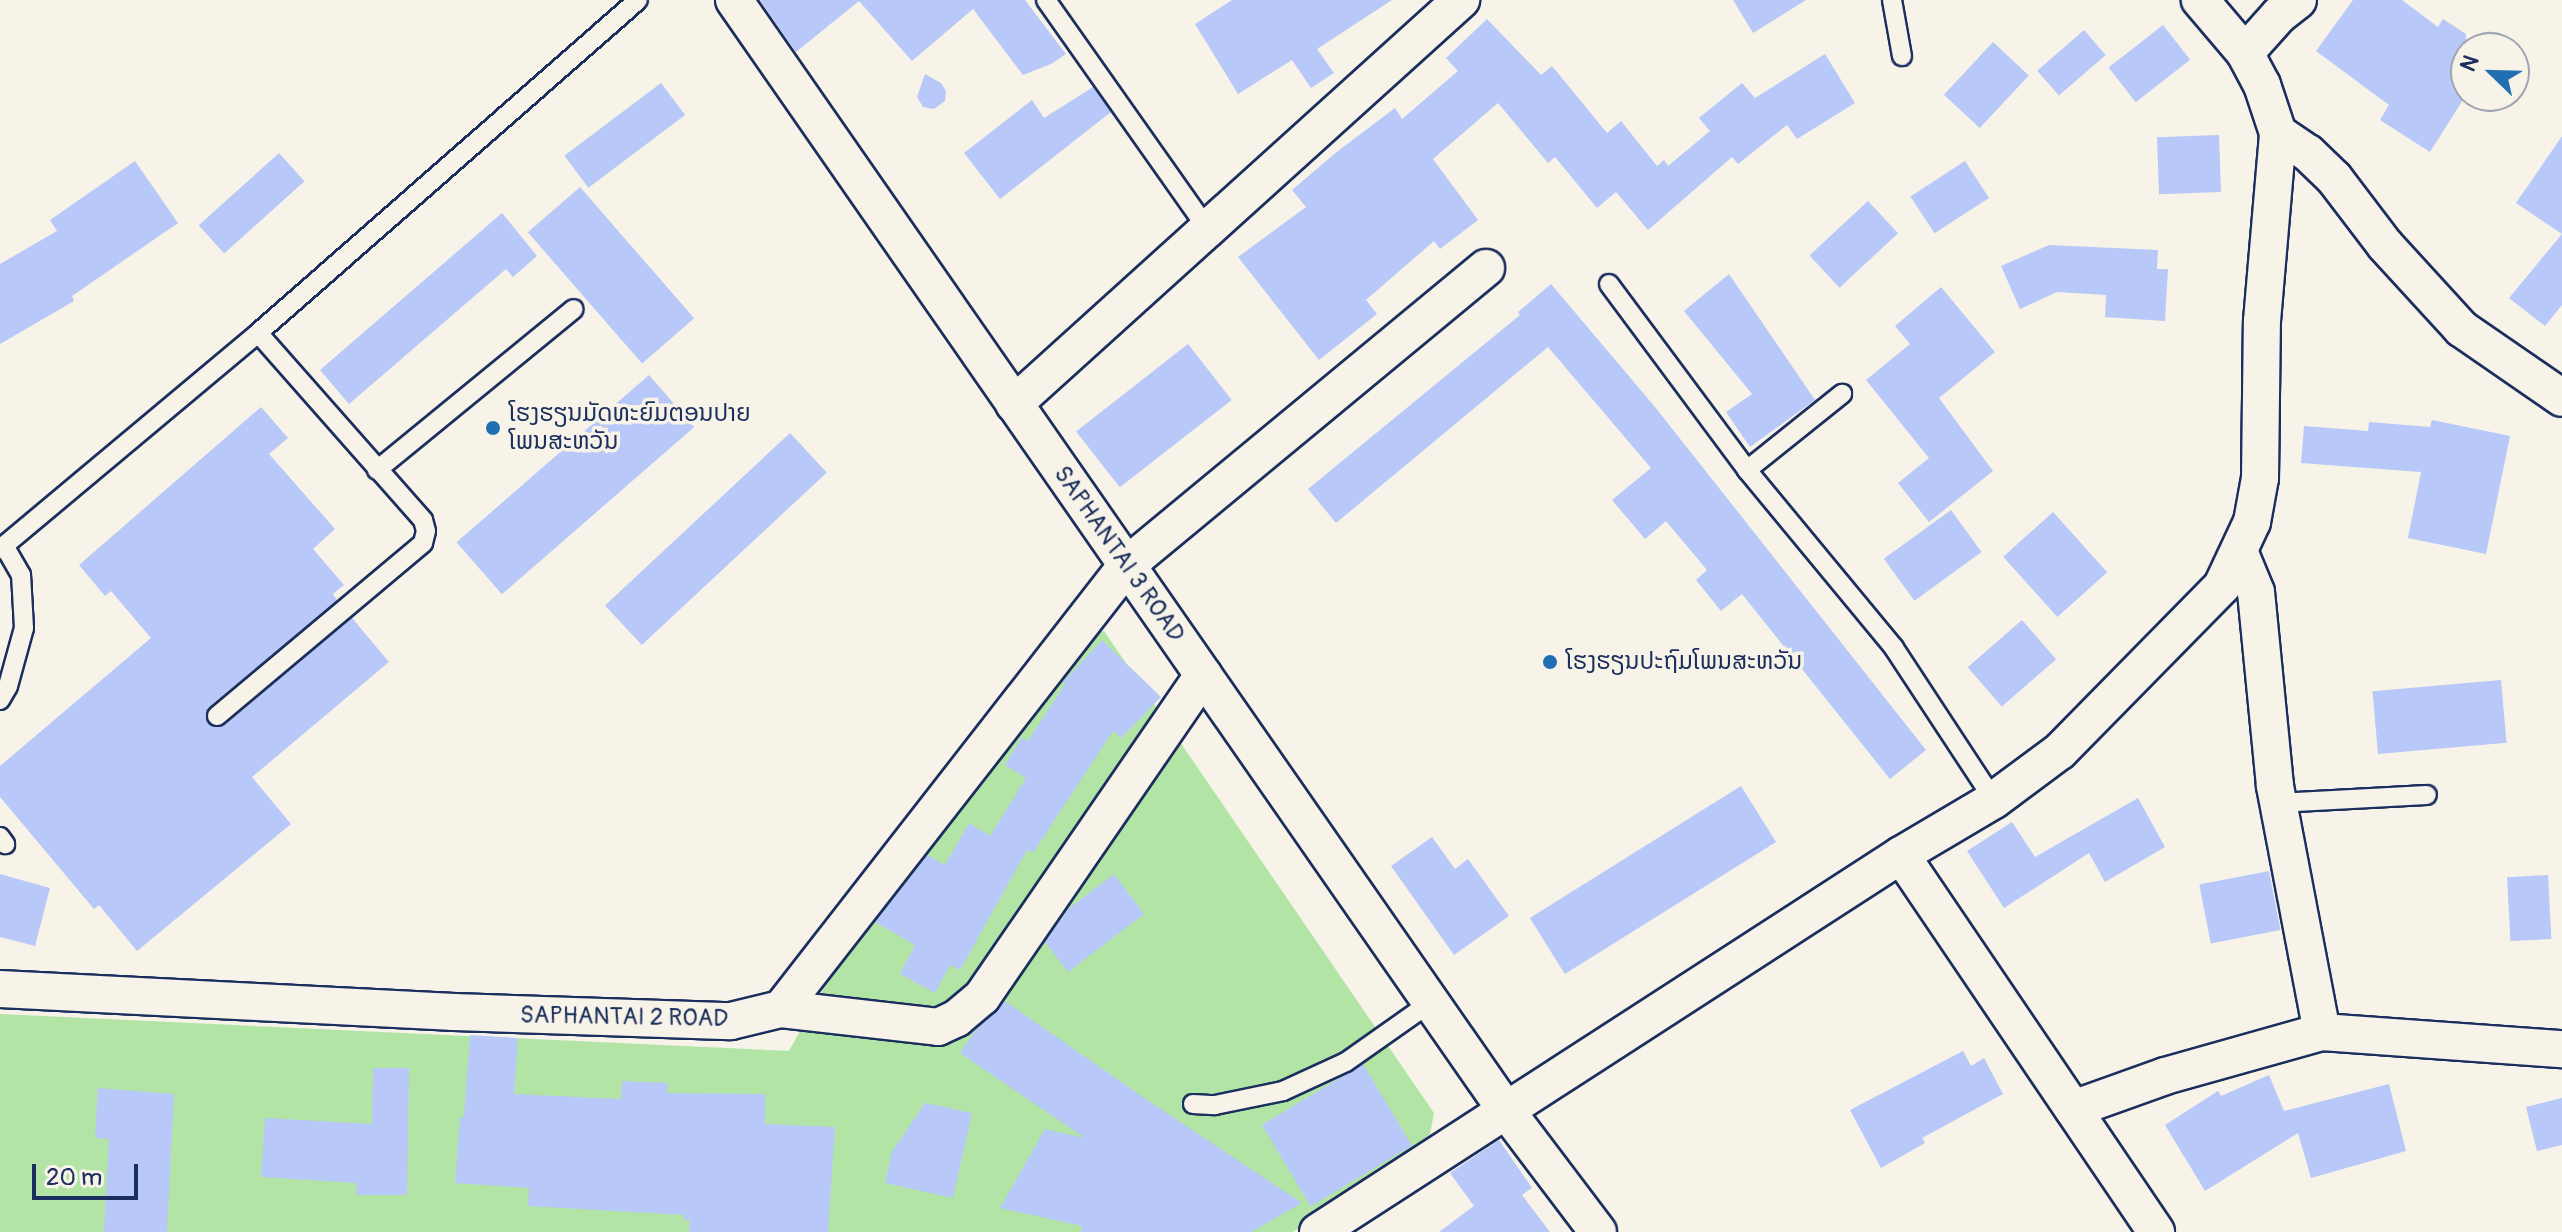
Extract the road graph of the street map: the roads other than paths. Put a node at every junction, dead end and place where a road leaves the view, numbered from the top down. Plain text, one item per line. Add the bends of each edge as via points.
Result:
1 (638, 0) edge
2 (734, 0) edge
3 (1046, 0) edge
4 (1461, 0) edge
5 (1892, 0) edge
6 (2200, 0) edge
7 (2298, 0) edge
8 (2239, 45) junction
9 (1902, 56) dead end
10 (2278, 133) junction
11 (1207, 228) junction
12 (1486, 268) dead end
13 (1609, 284) dead end
14 (574, 309) dead end
15 (258, 333) junction
16 (1842, 394) dead end
17 (2562, 398) edge
18 (1014, 404) junction
19 (377, 470) junction
20 (1747, 470) junction
21 (2, 548) edge
22 (2239, 551) junction
23 (1127, 565) junction
24 (1203, 675) junction
25 (0, 700) edge
26 (217, 716) dead end
27 (2427, 795) dead end
28 (1994, 800) junction
29 (2277, 803) junction
30 (1901, 855) junction
31 (0, 989) edge
32 (1431, 1002) junction
33 (781, 1009) junction
34 (2322, 1032) junction
35 (2562, 1049) edge
36 (1193, 1104) dead end
37 (1505, 1109) junction
38 (2073, 1109) junction
39 (1318, 1232) edge
40 (1598, 1232) edge
41 (2156, 1232) edge

1 - 15 lane
2 - 18 street, SAPHANTAI 3 ROAD
3 - 11 lane
4 - 11 street
5 - 9 lane
6 - 8 street
7 - 8 street
8 - 10 street via 2262,85
10 - 17 street via 2334,178 2385,245 2462,329
10 - 22 street via 2262,321 2260,478 2252,522
11 - 18 street
12 - 23 street
13 - 20 lane
14 - 19 lane
15 - 19 lane
15 - 21 lane
16 - 20 lane
18 - 23 street, SAPHANTAI 3 ROAD
19 - 26 lane via 423,520 423,543
20 - 28 lane via 1894,648
21 - 25 lane via 21,575 24,628
22 - 28 street via 2222,586 2138,675 2060,751
22 - 29 street via 2256,592
23 - 24 street, SAPHANTAI 3 ROAD
23 - 33 street
24 - 32 street, SAPHANTAI 3 ROAD
24 - 33 street via 982,997 957,1018 938,1027
27 - 29 lane
28 - 30 street
29 - 34 street
30 - 37 street
30 - 38 street
31 - 33 street, SAPHANTAI 2 ROAD via 731,1021
32 - 36 lane via 1346,1062 1283,1091 1215,1105
32 - 37 street, SAPHANTAI 3 ROAD
34 - 35 street
34 - 38 street via 2165,1076
37 - 39 street
37 - 40 street, SAPHANTAI 3 ROAD
38 - 41 street

